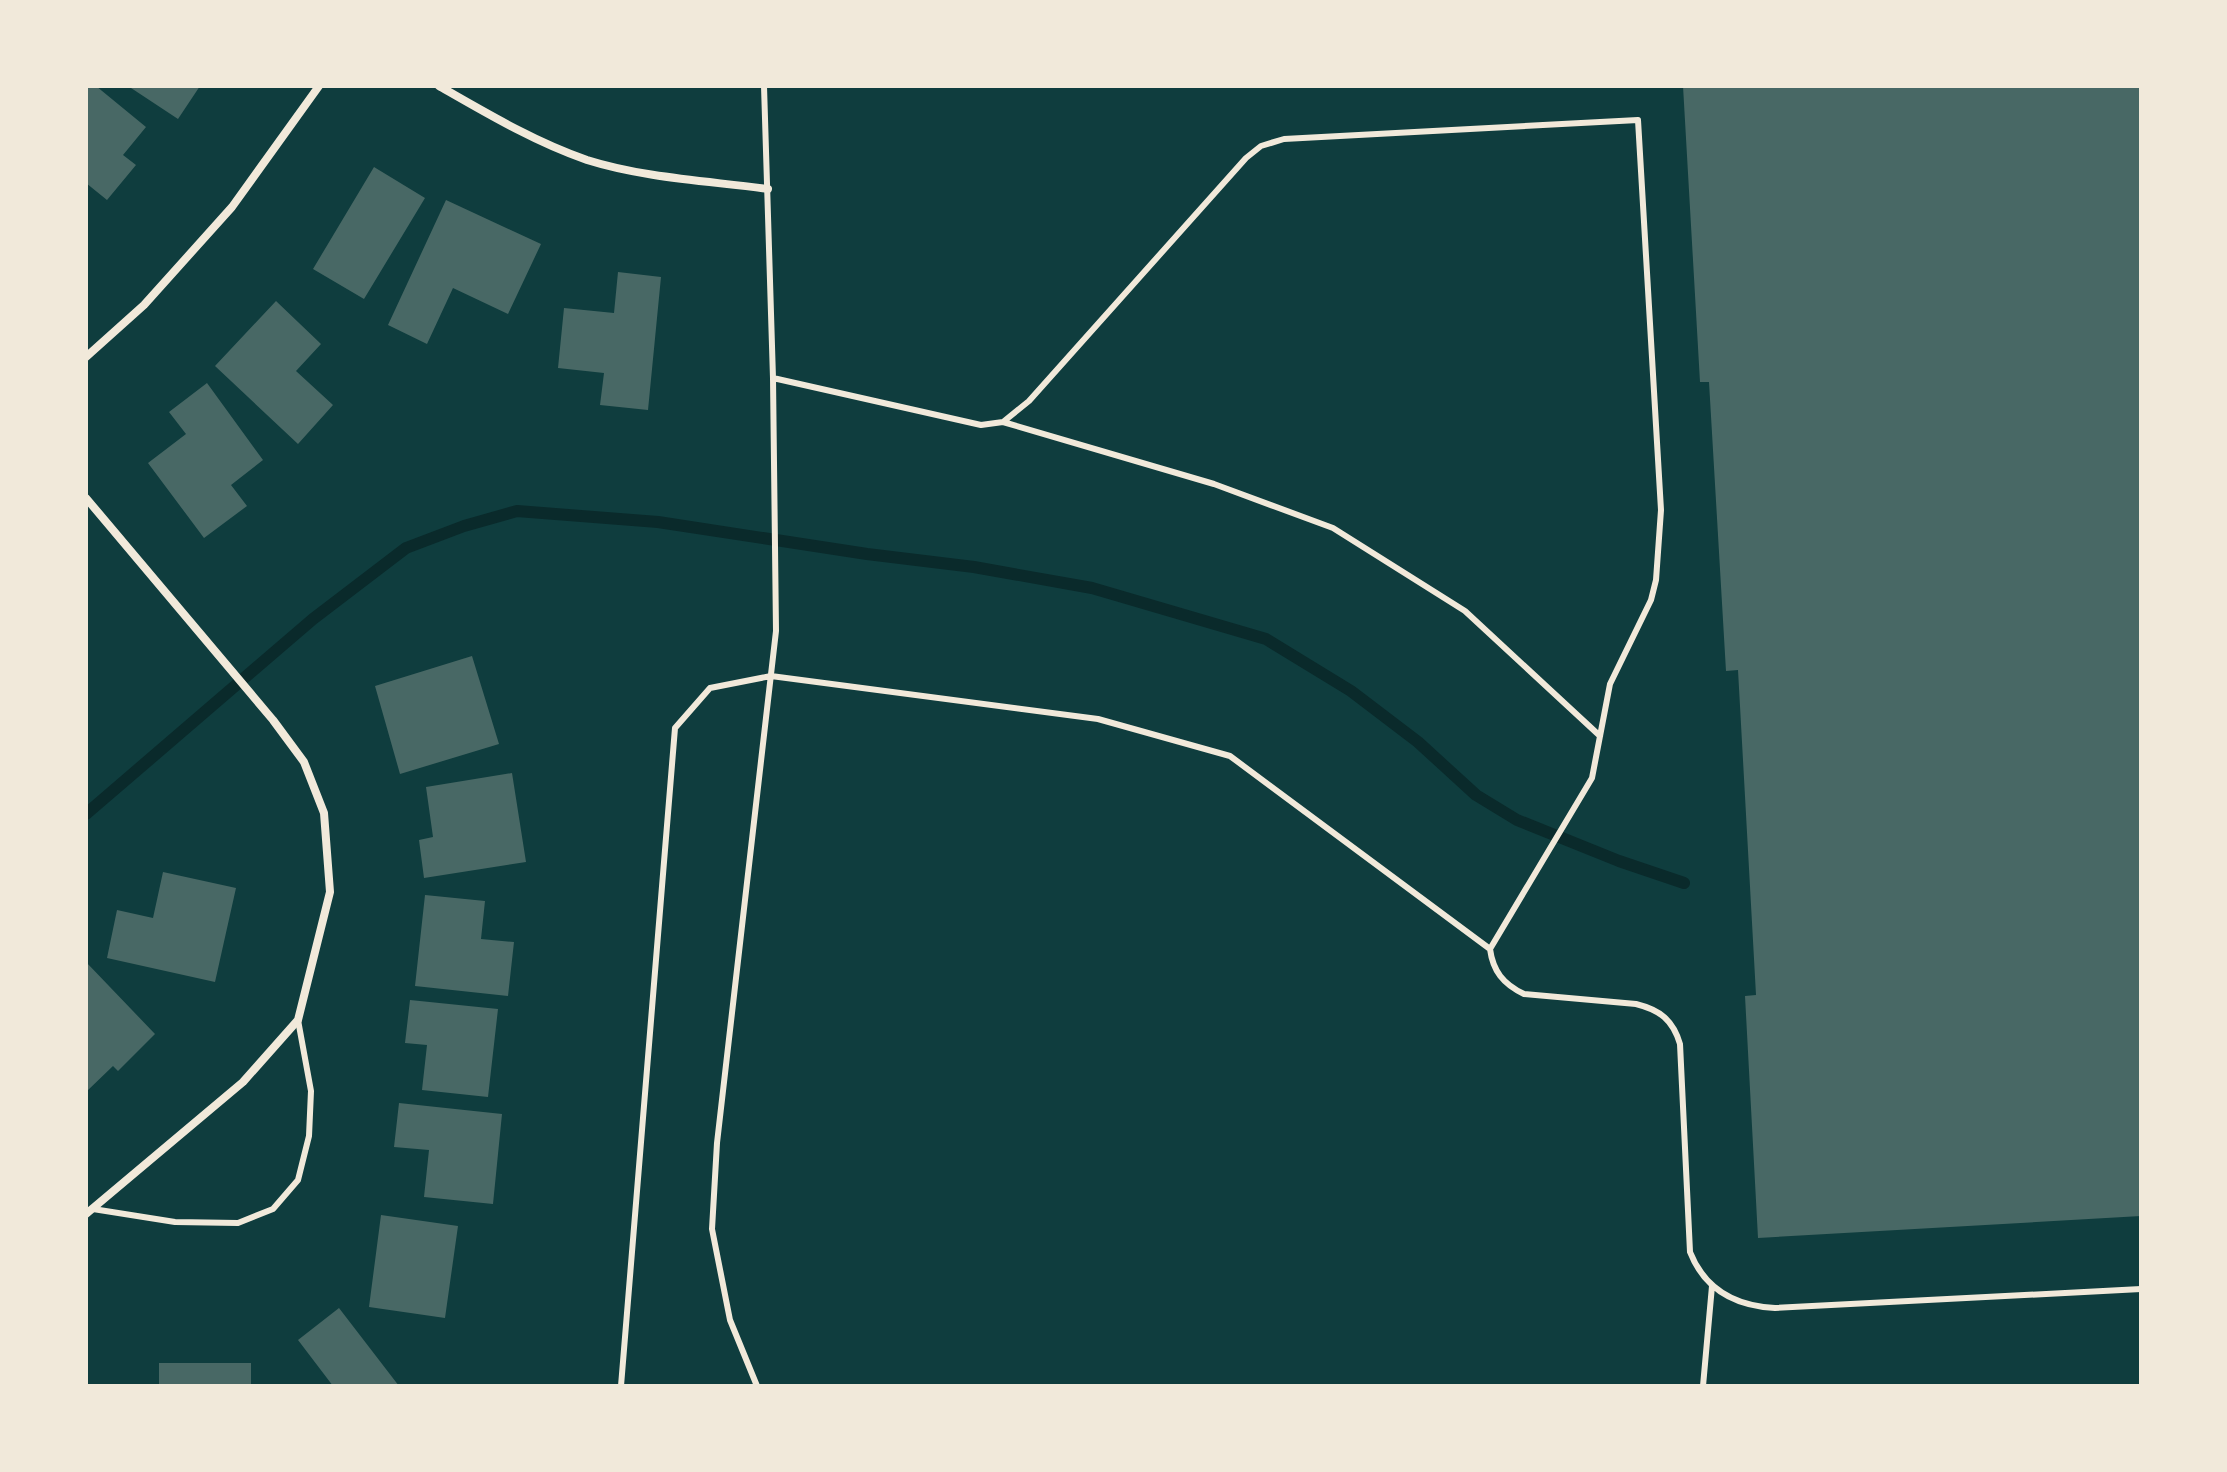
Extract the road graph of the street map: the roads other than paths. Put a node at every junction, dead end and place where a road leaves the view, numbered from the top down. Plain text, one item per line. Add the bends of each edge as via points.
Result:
1 (319, 86) edge
2 (439, 86) edge
3 (764, 86) edge
4 (768, 189) junction
5 (86, 357) edge
6 (773, 378) junction
7 (1003, 422) junction
8 (86, 498) edge
9 (771, 676) junction
10 (1600, 736) junction
11 (1490, 949) junction
12 (298, 1020) junction
13 (89, 1212) edge
14 (1712, 1286) junction
15 (2141, 1289) edge
16 (621, 1386) edge
17 (757, 1386) edge
18 (1703, 1386) edge

1 - 5 street via 232,207 144,305
2 - 4 street via 586,159 634,171
3 - 4 lane
4 - 6 lane
6 - 7 lane via 981,425
6 - 9 lane via 776,631
7 - 10 lane via 1214,484 1333,528 1465,611
7 - 10 lane via 1029,401 1261,146 1284,139 1638,120 1660,557 1651,600 1610,684
8 - 12 street via 304,762 324,813 330,892
9 - 11 lane via 1098,719 1230,756
9 - 16 lane via 710,688 675,728
9 - 17 lane via 717,1143 712,1229 730,1320
10 - 11 lane via 1592,778
11 - 14 lane via 1500,977 1524,994 1636,1004 1660,1012 1676,1029 1690,1252 1702,1278
12 - 13 street via 243,1082
12 - 13 lane via 311,1091 309,1136 298,1180 273,1209 238,1223
14 - 15 lane via 1741,1302 1775,1308
14 - 18 lane

